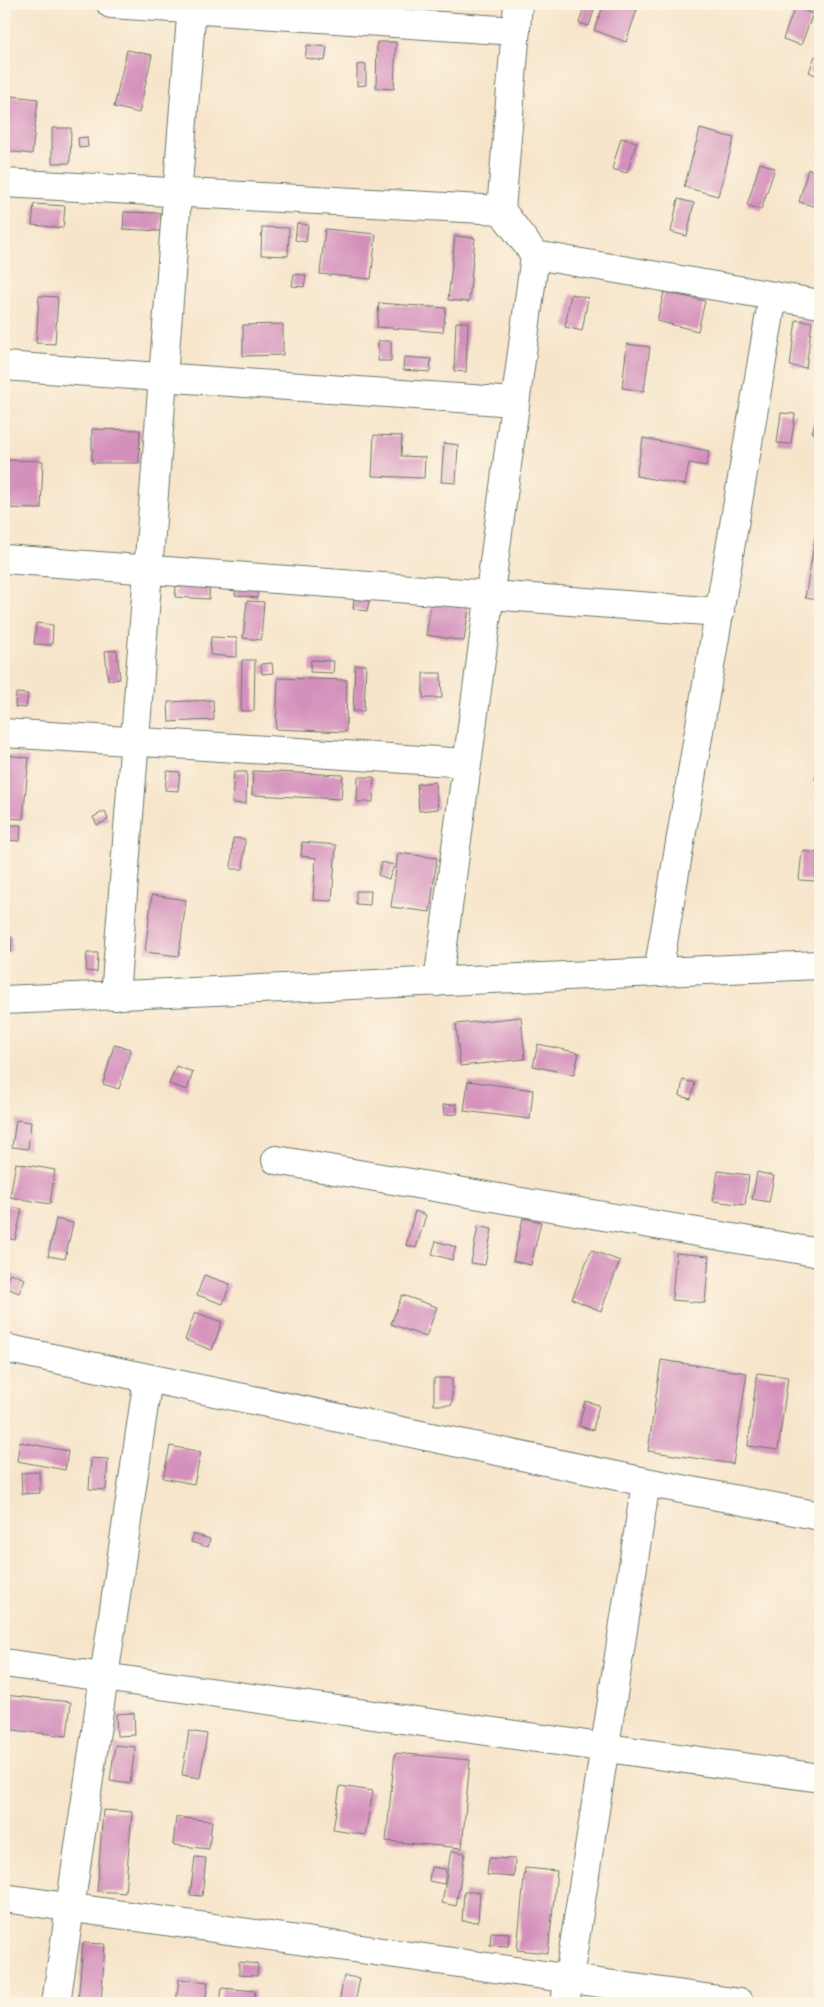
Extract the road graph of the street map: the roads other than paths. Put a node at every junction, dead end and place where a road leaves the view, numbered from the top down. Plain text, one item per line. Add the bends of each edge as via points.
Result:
1 (111, 4) edge
2 (518, 4) edge
3 (192, 7) edge
4 (516, 31) junction
5 (4, 183) edge
6 (177, 193) junction
7 (501, 210) junction
8 (535, 255) junction
9 (773, 296) junction
10 (820, 304) edge
11 (4, 366) edge
12 (163, 378) junction
13 (515, 402) junction
14 (4, 559) edge
15 (148, 570) junction
16 (490, 595) junction
17 (720, 612) junction
18 (4, 733) edge
19 (134, 741) junction
20 (467, 763) junction
21 (820, 965) edge
22 (658, 972) junction
23 (438, 982) junction
24 (115, 996) junction
25 (4, 1000) edge
26 (276, 1160) dead end
27 (820, 1253) edge
28 (4, 1348) edge
29 (148, 1378) junction
30 (646, 1482) junction
31 (820, 1516) edge
32 (4, 1663) edge
33 (104, 1677) junction
34 (605, 1748) junction
35 (820, 1778) edge
36 (4, 1898) edge
37 (70, 1908) junction
38 (567, 1991) edge
39 (56, 2003) edge
40 (740, 2003) edge

1 - 3 street
2 - 4 street
3 - 4 street
3 - 6 street
4 - 7 street
5 - 6 street
6 - 7 street
6 - 12 street
7 - 8 street
8 - 9 street
8 - 13 street
9 - 10 street
9 - 17 street
11 - 12 street
12 - 13 street
12 - 15 street
13 - 16 street
14 - 15 street
15 - 16 street
15 - 19 street
16 - 17 street
16 - 20 street
17 - 22 street
18 - 19 street
19 - 20 street
19 - 24 street
20 - 23 street
21 - 22 street
22 - 23 street
23 - 24 street
24 - 25 street
26 - 27 street
28 - 29 street
29 - 30 street
29 - 33 street
30 - 31 street
30 - 34 street
32 - 33 street
33 - 34 street
33 - 37 street
34 - 35 street
34 - 38 street
36 - 37 street
37 - 38 street
37 - 39 street
38 - 40 street

